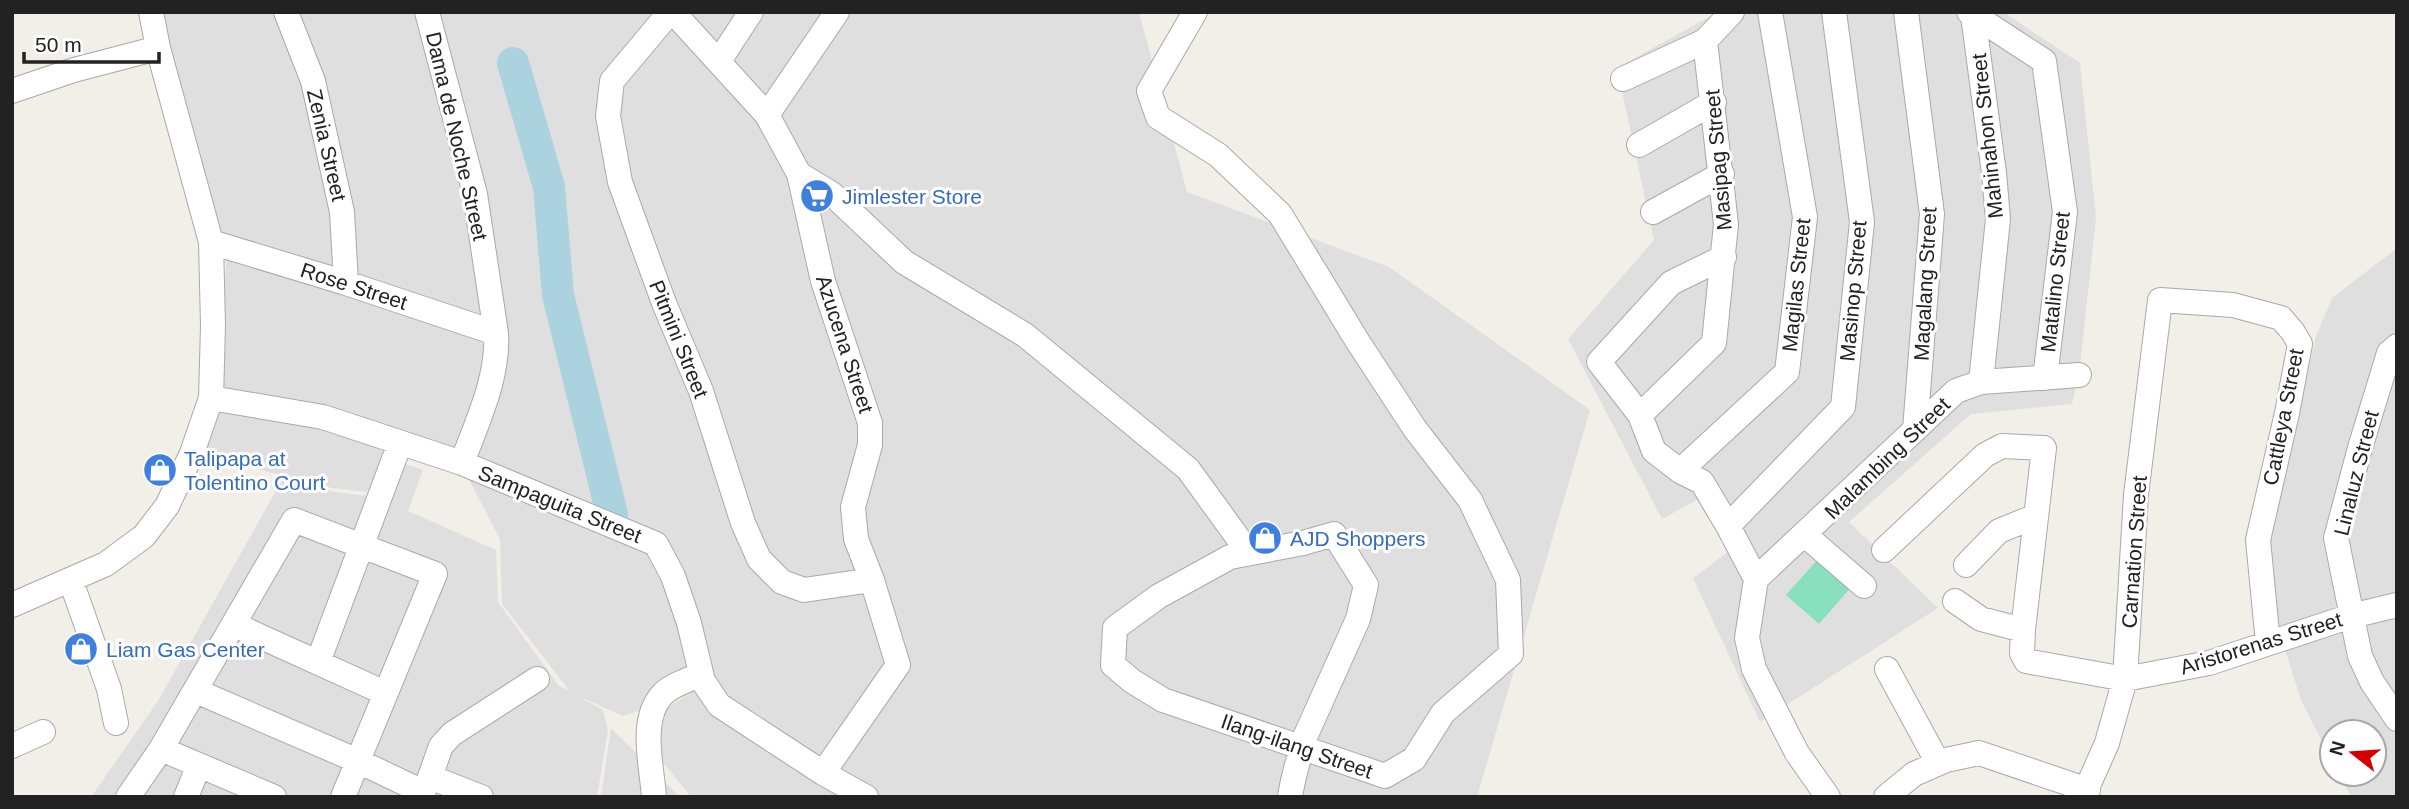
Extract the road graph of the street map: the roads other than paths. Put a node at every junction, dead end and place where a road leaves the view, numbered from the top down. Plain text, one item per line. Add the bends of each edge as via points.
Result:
1 (151, 12) edge
2 (286, 12) edge
3 (428, 12) edge
4 (751, 12) edge
5 (837, 12) edge
6 (1195, 12) edge
7 (1732, 12) edge
8 (1770, 12) edge
9 (1834, 12) edge
10 (1906, 12) edge
11 (1971, 13) edge
12 (679, 15) edge
13 (1705, 41) junction
14 (158, 48) junction
15 (719, 61) junction
16 (1623, 79) dead end
17 (12, 91) edge
18 (1714, 102) junction
19 (767, 115) junction
20 (1639, 145) dead end
21 (799, 174) junction
22 (1722, 174) junction
23 (1653, 212) dead end
24 (211, 242) junction
25 (1724, 257) junction
26 (346, 283) junction
27 (2160, 300) joint
28 (496, 333) junction
29 (2397, 346) edge
30 (2079, 375) dead end
31 (2045, 378) junction
32 (1981, 383) junction
33 (211, 398) junction
34 (1640, 415) junction
35 (1915, 430) junction
36 (400, 443) junction
37 (462, 463) junction
38 (1679, 471) junction
39 (2036, 516) junction
40 (1728, 526) junction
41 (1805, 535) junction
42 (362, 545) junction
43 (1884, 550) dead end
44 (1250, 553) junction
45 (1966, 565) dead end
46 (1756, 579) junction
47 (872, 580) junction
48 (71, 581) junction
49 (1864, 586) dead end
50 (1955, 601) dead end
51 (12, 605) edge
52 (2397, 605) edge
53 (2351, 616) junction
54 (235, 625) junction
55 (2023, 630) junction
56 (2268, 643) junction
57 (318, 662) junction
58 (1887, 668) dead end
59 (701, 674) junction
60 (537, 679) dead end
61 (2125, 679) junction
62 (195, 691) junction
63 (386, 693) junction
64 (2397, 719) edge
65 (116, 723) dead end
66 (43, 733) dead end
67 (12, 746) edge
68 (1302, 747) junction
69 (161, 748) junction
70 (358, 761) junction
71 (1938, 764) junction
72 (199, 765) junction
73 (823, 773) junction
74 (425, 788) edge
75 (2085, 793) edge
76 (653, 794) edge
77 (266, 795) edge
78 (128, 797) edge
79 (186, 797) edge
80 (343, 797) edge
81 (481, 797) edge
82 (866, 797) edge
83 (1290, 797) edge
84 (1828, 797) edge
85 (1886, 797) edge

1 - 14 street
2 - 26 street, Zenia Street via 313,81 342,212
3 - 28 street, Dama de Noche Street via 475,194
4 - 15 street
5 - 19 street
6 - 68 street, Ilang-ilang Street via 1149,91 1158,117 1217,155 1279,214 1415,429 1470,500 1508,580 1511,654 1443,713 1414,759 1385,776
7 - 13 street
8 - 38 street, Magilas Street via 1805,217 1787,372
9 - 40 street, Masinop Street via 1862,222 1843,407
10 - 35 street, Magalang Street via 1932,214
11 - 31 street, Matalino Street via 2044,61 2065,212
11 - 32 street, Mahinahon Street via 1998,219
12 - 15 street, Azucena Street
12 - 47 street, Pitmini Street via 612,81 608,116 620,182 663,303 701,391 759,559 782,582 804,590
13 - 16 street
13 - 18 street, Masipag Street
14 - 17 street
14 - 24 street
15 - 19 street, Azucena Street
18 - 20 street
18 - 22 street, Masipag Street
19 - 21 street, Azucena Street
21 - 44 street via 832,194 904,262 1025,335 1188,469
21 - 47 street, Azucena Street via 823,281 870,423 870,445 853,507 856,539
22 - 23 street
22 - 25 street, Masipag Street
24 - 26 street, Rose Street
24 - 33 street
25 - 34 street, Masipag Street via 1714,343
25 - 34 street via 1671,284 1599,362
26 - 28 street, Rose Street
27 - 56 street, Cattleya Street via 2233,305 2281,317 2300,344 2258,540
27 - 61 street, Carnation Street via 2136,495
28 - 37 street, Dama de Noche Street via 497,349 485,401
29 - 53 street, Linaluz Street via 2389,353 2336,538
30 - 31 street, Malambing Street
31 - 32 street, Malambing Street
32 - 35 street, Malambing Street via 1956,391
33 - 36 street, Sampaguita Street via 323,416
33 - 48 street via 167,506 145,536 106,564
34 - 38 street via 1654,451
35 - 41 street, Malambing Street
36 - 37 street, Sampaguita Street
36 - 42 street
37 - 59 street, Sampaguita Street via 656,544 673,576
38 - 40 street via 1702,482
39 - 43 street via 2045,448 2002,446 1985,455
39 - 45 street via 2000,531
39 - 55 street
40 - 46 street
41 - 46 street, Malambing Street
41 - 49 street
42 - 54 street via 294,520
42 - 57 street
42 - 63 street via 435,574
44 - 68 street, Ilang-ilang Street via 1334,534 1366,585 1358,619
44 - 68 street, Ilang-ilang Street via 1230,557 1115,628 1113,665 1163,700
46 - 84 street via 1747,638 1754,670 1797,753
47 - 73 street, Azucena Street via 898,665
48 - 51 street
48 - 65 street via 109,689
50 - 55 street via 1981,619
52 - 53 street, Aristorenas Street
53 - 56 street, Aristorenas Street
53 - 64 street, Linaluz Street via 2360,656
54 - 57 street
54 - 62 street
55 - 61 street via 2026,662
56 - 61 street, Aristorenas Street via 2209,663
57 - 63 street
58 - 71 street
59 - 73 street, Sampaguita Street via 719,705
59 - 76 street via 664,693 655,704 649,740
60 - 74 street via 452,734 441,746
61 - 75 street, Carnation Street
62 - 69 street
62 - 70 street
63 - 70 street
66 - 67 street
68 - 83 street
69 - 72 street
69 - 78 street
70 - 74 street
70 - 80 street
71 - 75 street via 1979,753
71 - 85 street via 1914,774
72 - 77 street
72 - 79 street
73 - 82 street, Sampaguita Street
74 - 81 street

